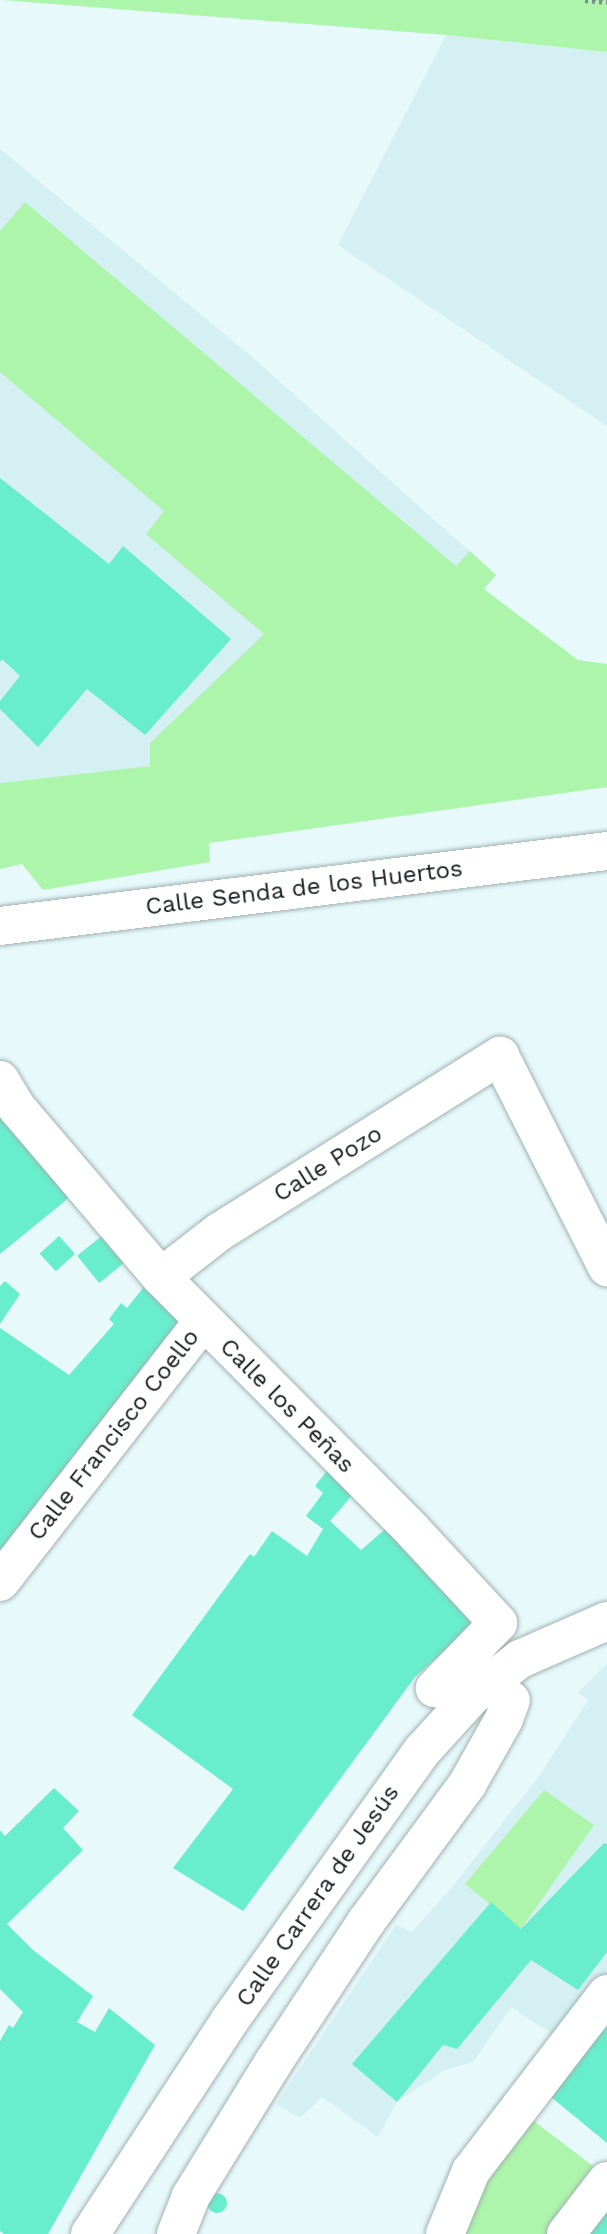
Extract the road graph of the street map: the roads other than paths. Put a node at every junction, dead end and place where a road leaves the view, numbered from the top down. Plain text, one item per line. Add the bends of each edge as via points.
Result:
1 (607, 851) edge
2 (0, 926) edge
3 (0, 1080) edge
4 (602, 1245) edge
5 (161, 1276) junction
6 (202, 1321) junction
7 (0, 1582) edge
8 (607, 1621) edge
9 (435, 1688) dead end
10 (511, 1700) dead end
11 (607, 1994) edge
12 (607, 2181) edge
13 (90, 2234) edge
14 (176, 2234) edge
15 (445, 2234) edge
16 (566, 2234) edge

1 - 2 street, Calle Senda de los Huertos
3 - 5 street, Calle los Peñas via 17,1108
4 - 5 street, Calle Pozo via 499,1056 219,1233
5 - 6 street, Calle los Peñas
6 - 7 street, Calle Francisco Coello
6 - 9 street, Calle los Peñas via 412,1530 498,1623
8 - 13 street, Calle Carrera de Jesús via 520,1659 472,1696 422,1751 230,2020
10 - 14 street via 467,1783 366,1922 273,2063 191,2196
11 - 15 street via 471,2171
12 - 16 street

